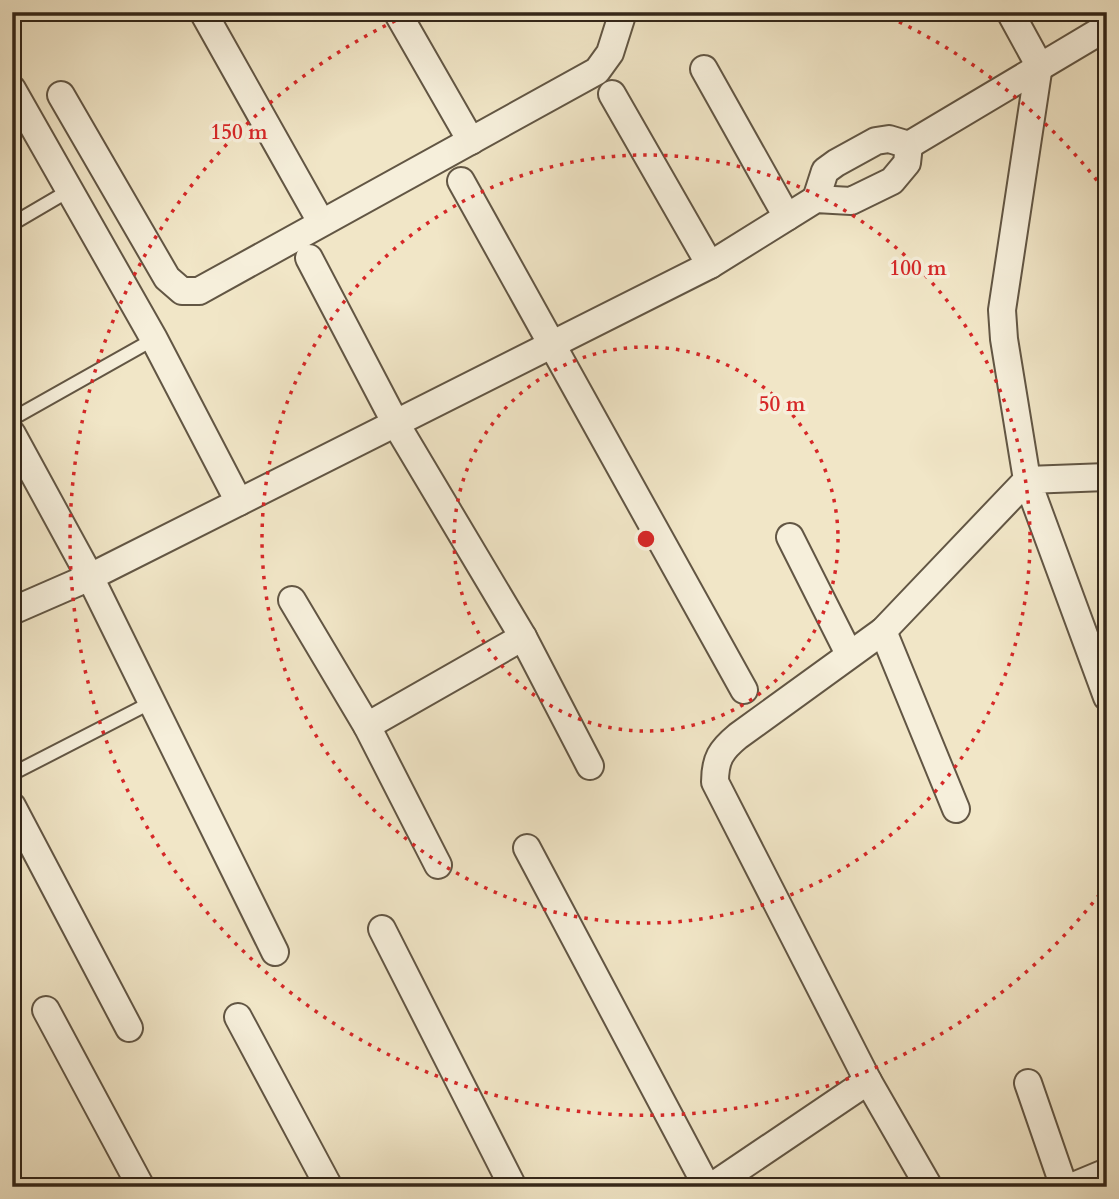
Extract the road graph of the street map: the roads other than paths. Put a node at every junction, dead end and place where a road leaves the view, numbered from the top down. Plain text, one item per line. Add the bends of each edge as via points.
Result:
1 (203, 12) edge
2 (397, 12) edge
3 (1010, 12) edge
4 (618, 16) edge
5 (1107, 27) edge
6 (1039, 65) junction
7 (704, 69) dead end
8 (12, 89) edge
9 (61, 94) dead end
10 (612, 94) dead end
11 (471, 141) junction
12 (909, 145) junction
13 (461, 181) dead end
14 (70, 190) junction
15 (816, 199) junction
16 (787, 217) junction
17 (321, 222) junction
18 (12, 224) edge
19 (309, 258) dead end
20 (710, 265) junction
21 (153, 339) junction
22 (554, 345) junction
23 (12, 419) edge
24 (396, 425) junction
25 (12, 434) edge
26 (1107, 477) edge
27 (1027, 480) junction
28 (239, 502) junction
29 (790, 537) dead end
30 (90, 577) junction
31 (292, 600) dead end
32 (12, 611) edge
33 (883, 631) junction
34 (523, 638) junction
35 (849, 654) junction
36 (744, 690) dead end
37 (1107, 697) edge
38 (150, 703) junction
39 (367, 726) junction
40 (590, 766) dead end
41 (12, 774) edge
42 (12, 806) edge
43 (956, 809) dead end
44 (527, 848) dead end
45 (438, 865) dead end
46 (382, 929) dead end
47 (275, 952) dead end
48 (46, 1010) dead end
49 (238, 1017) dead end
50 (129, 1028) dead end
51 (868, 1082) junction
52 (1028, 1083) dead end
53 (1107, 1172) edge
54 (141, 1187) edge
55 (329, 1187) edge
56 (513, 1187) edge
57 (709, 1187) edge
58 (929, 1187) edge
59 (1064, 1187) edge
60 (1071, 1187) edge

1 - 17 street
2 - 11 street
3 - 6 street
4 - 11 street via 610,53 597,71
5 - 6 street
6 - 12 street
6 - 27 street via 1002,310
7 - 16 street
8 - 14 street
9 - 17 street via 167,278 182,291 199,291
10 - 20 street
11 - 17 street
12 - 15 street via 907,163 892,181 850,201
12 - 15 street via 889,139 876,141 836,163 825,171
13 - 22 street
14 - 18 lane
14 - 21 street
15 - 16 street
16 - 20 street
19 - 24 street
20 - 22 street
21 - 23 lane
21 - 28 street
22 - 24 street
22 - 36 street
24 - 28 street
24 - 34 street
25 - 30 street
26 - 27 street
27 - 33 street
27 - 37 street
28 - 30 street
29 - 35 street
30 - 32 street
30 - 38 street
31 - 39 street
33 - 35 street
33 - 43 street
34 - 39 street
34 - 40 street
35 - 51 street via 722,749 715,764 715,782
38 - 41 lane
38 - 47 street
39 - 45 street
42 - 50 street
44 - 57 street
46 - 56 street
48 - 54 street
49 - 55 street
51 - 57 street
51 - 58 street
52 - 59 street
53 - 60 street

